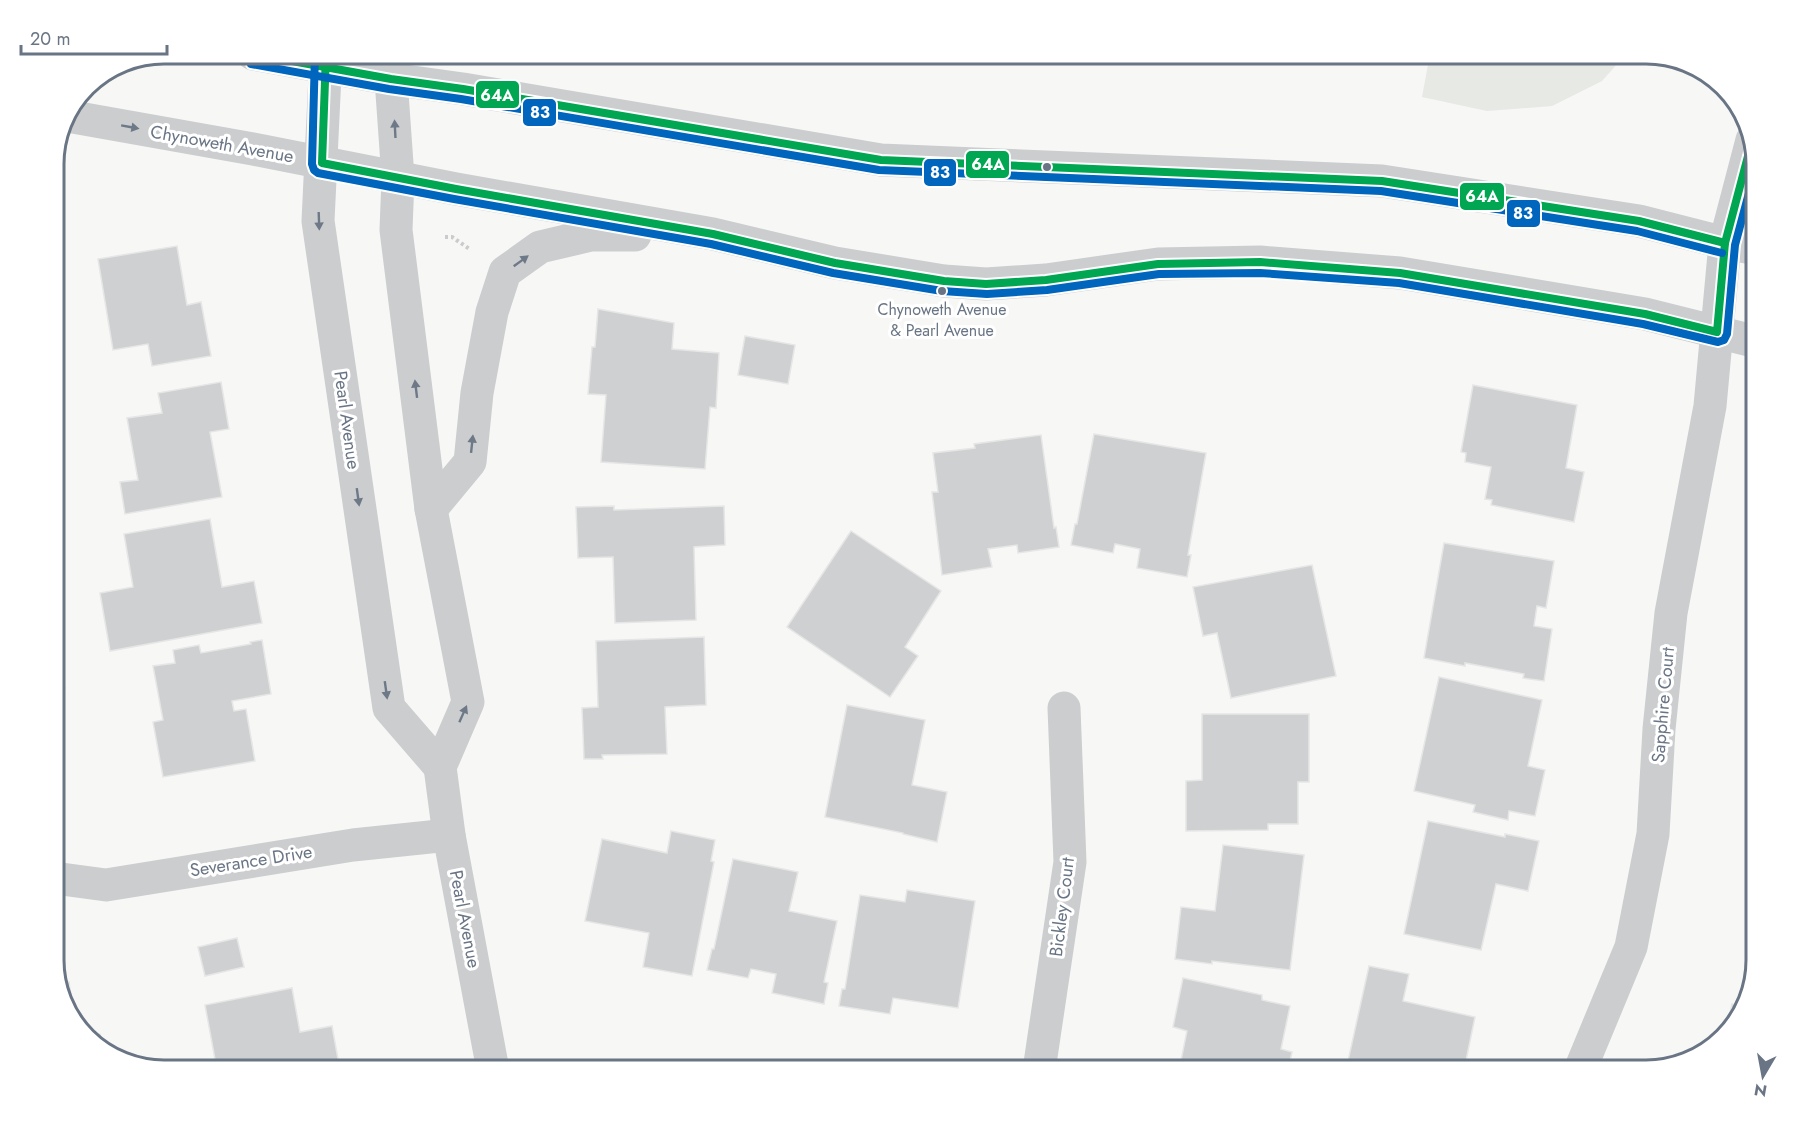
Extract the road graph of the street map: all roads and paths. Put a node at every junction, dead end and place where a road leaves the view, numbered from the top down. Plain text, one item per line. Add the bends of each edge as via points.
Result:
1 (325, 64) edge
2 (358, 64) edge
3 (392, 67) edge
4 (76, 118) edge
5 (322, 162) junction
6 (1746, 163) edge
7 (398, 178) junction
8 (713, 234) junction
9 (445, 237) dead end
10 (452, 237) dead end
11 (1725, 243) junction
12 (1746, 247) edge
13 (1717, 332) junction
14 (1746, 339) edge
15 (431, 509) junction
16 (1064, 708) dead end
17 (440, 768) junction
18 (449, 835) junction
19 (65, 879) edge
20 (491, 1060) edge
21 (1040, 1060) edge
22 (1584, 1060) edge

1 - 5 street, Pearl Avenue
2 - 3 street
7 -> 3 street
3 - 11 street via 464,89 881,160 1382,181 1639,221
4 -> 5 street, Chynoweth Avenue
5 - 7 street, Chynoweth Avenue
5 -> 17 street, Pearl Avenue via 318,222 389,708
6 - 11 street, Sapphire Court
7 - 8 street, Chynoweth Avenue
15 -> 7 street via 396,230
8 - 13 street, Chynoweth Avenue via 835,263 986,284 1158,264 1215,262 1400,273 1645,314
15 -> 8 street via 470,462 477,393 492,312 505,272 540,247 591,235
9 - 10 path
11 - 12 street
11 - 13 street, Sapphire Court
13 - 14 street, Chynoweth Avenue
13 - 22 street, Sapphire Court via 1710,406 1671,613 1653,834 1632,946
17 -> 15 street via 468,702
16 - 21 street, Bickley Court via 1070,862
17 - 18 street, Pearl Avenue
18 - 19 street, Severance Drive via 353,844 106,885
18 - 20 street, Pearl Avenue

